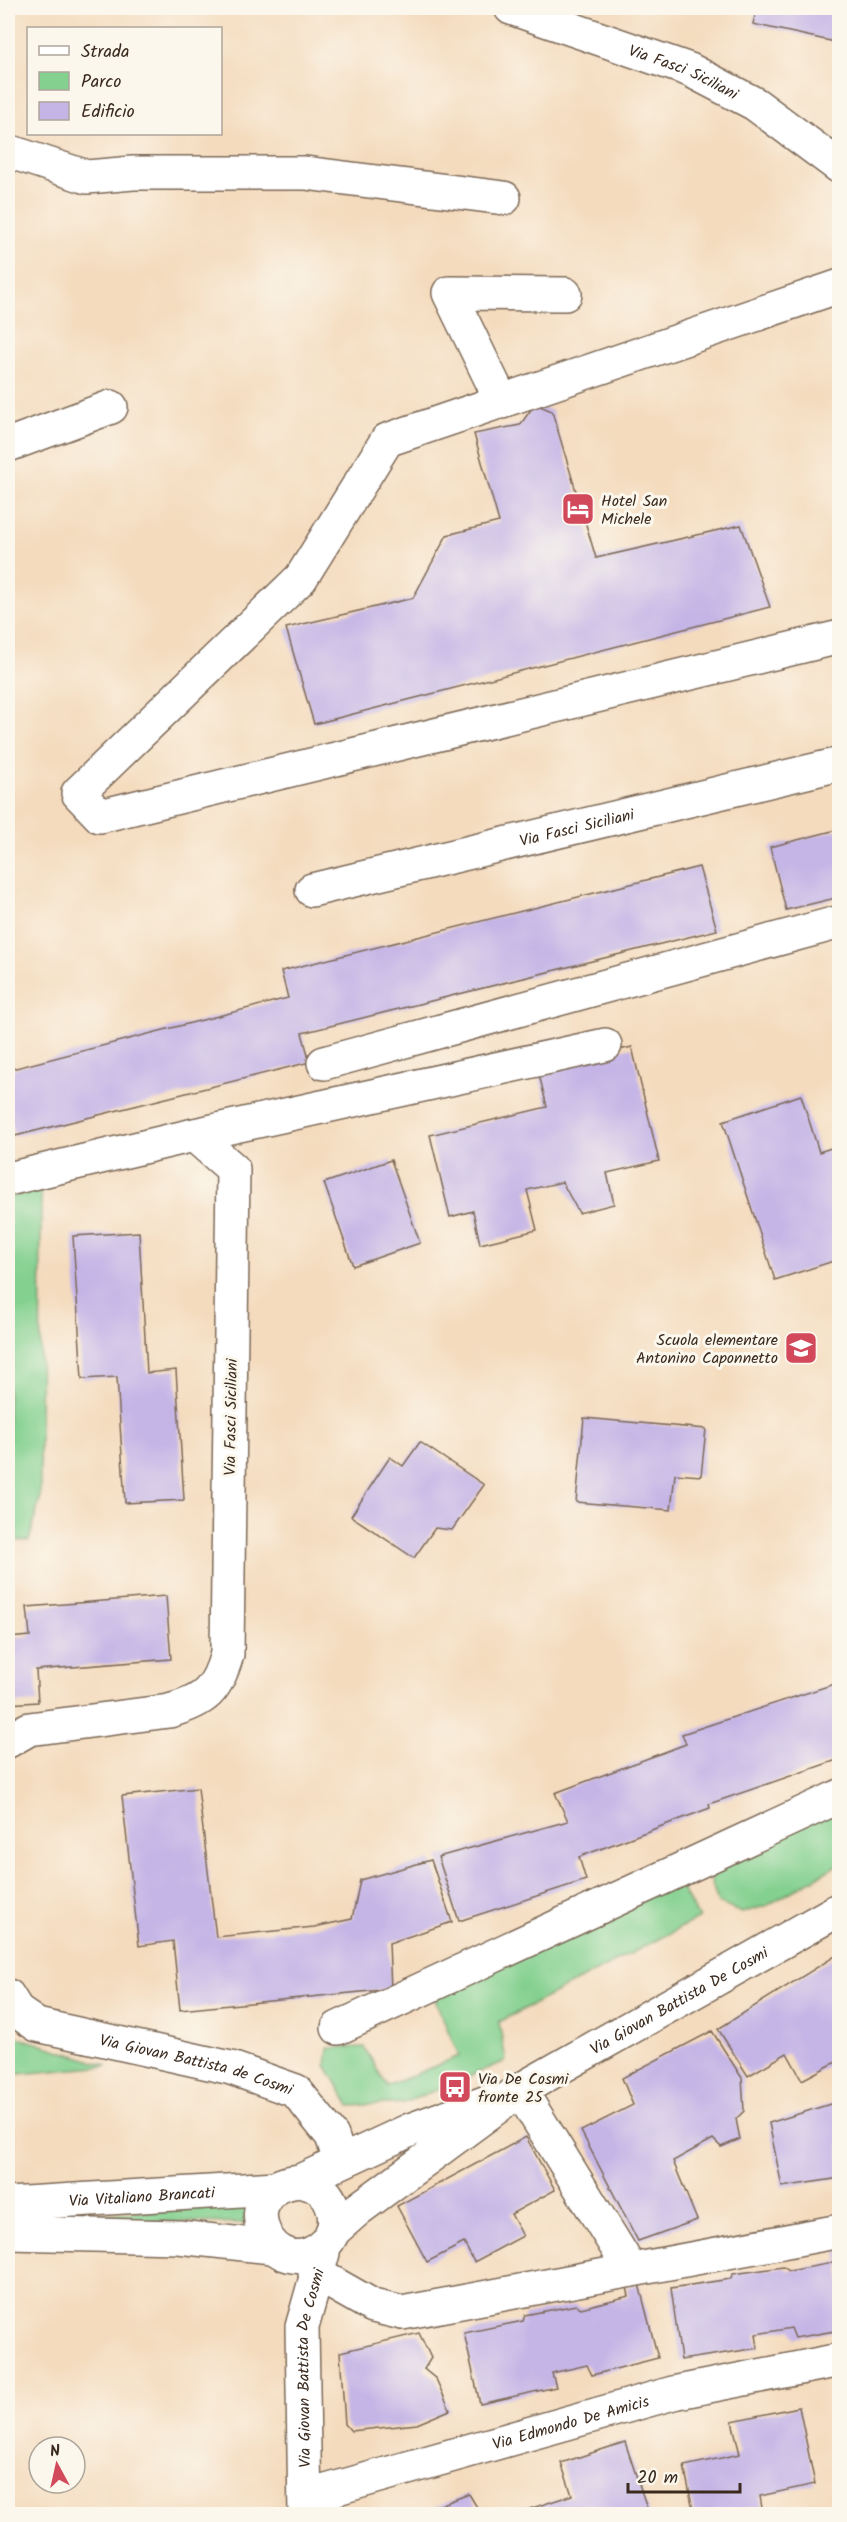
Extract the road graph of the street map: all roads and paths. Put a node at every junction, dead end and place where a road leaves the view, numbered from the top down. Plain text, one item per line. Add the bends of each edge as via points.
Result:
1 (511, 8) edge
2 (8, 151) edge
3 (840, 167) edge
4 (504, 198) dead end
5 (840, 286) edge
6 (565, 294) dead end
7 (502, 402) junction
8 (111, 407) dead end
9 (8, 445) edge
10 (840, 637) edge
11 (840, 764) edge
12 (312, 890) dead end
13 (840, 922) edge
14 (605, 1045) dead end
15 (324, 1063) dead end
16 (194, 1135) junction
17 (8, 1179) edge
18 (8, 1741) edge
19 (840, 1796) edge
20 (840, 1909) edge
21 (13, 2004) edge
22 (338, 2028) dead end
23 (520, 2090) junction
24 (340, 2161) junction
25 (288, 2184) junction
26 (8, 2204) edge
27 (840, 2231) edge
28 (8, 2233) edge
29 (330, 2236) junction
30 (272, 2247) junction
31 (631, 2270) junction
32 (315, 2273) junction
33 (840, 2360) edge
34 (305, 2506) edge

1 - 3 street, Via Fasci Siciliani via 690,70 755,104
2 - 4 street via 87,177 155,172 305,173
5 - 7 street
6 - 7 street via 449,293
7 - 10 street via 387,440 301,578 78,794 100,816
8 - 9 street
11 - 12 street, Via Fasci Siciliani
13 - 15 street
14 - 16 street
16 - 17 street
16 - 18 street, Via Fasci Siciliani via 233,1169 227,1654 220,1681 189,1705 169,1711 29,1729
19 - 22 street
20 - 23 street, Via Giovan Battista De Cosmi
21 - 24 street, Via Giovan Battista de Cosmi via 37,2025 231,2068 296,2091 332,2136
23 - 24 street via 410,2130
23 - 29 street via 357,2210
23 - 31 street
24 - 25 street
25 - 26 street, Via Vitaliano Brancati
25 - 29 street via 317,2186 330,2198 335,2215
25 - 30 street via 264,2204 260,2223
27 - 31 street
28 - 30 street, Via Vitaliano Brancati via 178,2236
29 - 30 street via 316,2251 302,2256
29 - 32 street, Via Giovan Battista De Cosmi
31 - 32 street via 402,2313 373,2306
32 - 34 street, Via Giovan Battista De Cosmi via 302,2327
33 - 34 street, Via Edmondo De Amicis via 673,2393

